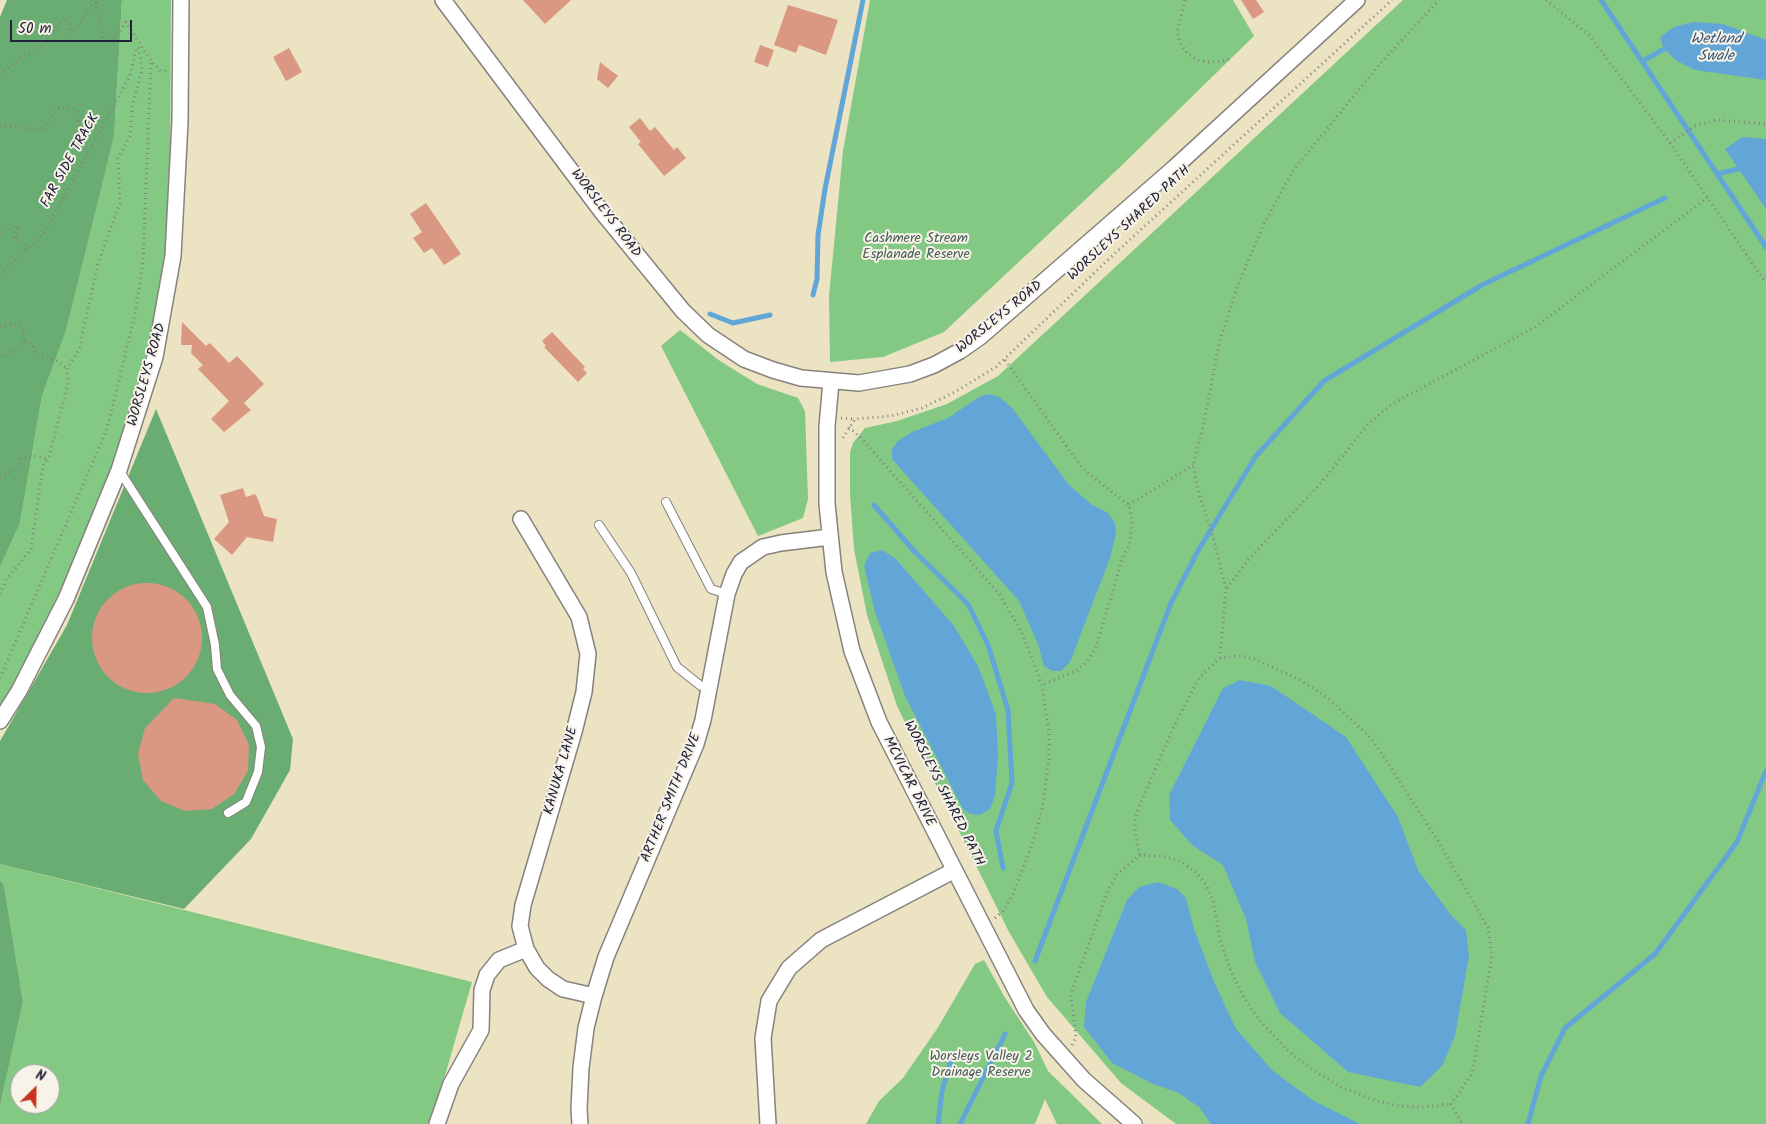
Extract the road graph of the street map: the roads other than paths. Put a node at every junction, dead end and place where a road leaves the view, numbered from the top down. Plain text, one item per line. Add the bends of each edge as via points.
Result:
1 (181, 0) edge
2 (443, 0) edge
3 (1357, 0) edge
4 (831, 382) junction
5 (119, 470) junction
6 (666, 502) dead end
7 (521, 519) dead end
8 (599, 525) dead end
9 (830, 538) junction
10 (727, 594) junction
11 (709, 689) junction
12 (0, 721) edge
13 (228, 813) dead end
14 (953, 871) junction
15 (526, 949) junction
16 (594, 996) junction
17 (438, 1124) edge
18 (580, 1124) edge
19 (768, 1124) edge
20 (1134, 1124) edge

1 - 5 street, WORSLEYS ROAD via 177,195 169,290 150,377
2 - 4 street, WORSLEYS ROAD via 602,212 689,318 744,359 801,378
3 - 4 street, WORSLEYS ROAD via 1174,168 980,337 952,356 910,374 859,383
4 - 9 street, MCVICAR DRIVE via 826,469
5 - 12 street, WORSLEYS ROAD via 66,599
5 - 13 lane via 206,607 217,669 230,695 256,726 261,747 258,772 246,802
6 - 10 lane via 711,589
7 - 15 street, KANUKA LANE via 579,618 588,654 584,692 574,732 520,914
8 - 11 lane via 631,573 677,667
9 - 10 street, ARTHER SMITH DRIVE via 781,542 757,550 741,562
9 - 14 street, MCVICAR DRIVE via 841,608 864,684 883,730
10 - 11 street, ARTHER SMITH DRIVE
11 - 16 street, ARTHER SMITH DRIVE via 696,744 606,957
14 - 19 street via 821,940 800,955 789,968 769,1001 763,1038
14 - 20 street, MCVICAR DRIVE via 1026,1010 1043,1034 1084,1080
15 - 16 street, KANUKA LANE via 548,979 563,989
15 - 17 street via 499,960 487,975 482,990 481,1030 451,1084
16 - 18 street, ARTHER SMITH DRIVE via 581,1068

